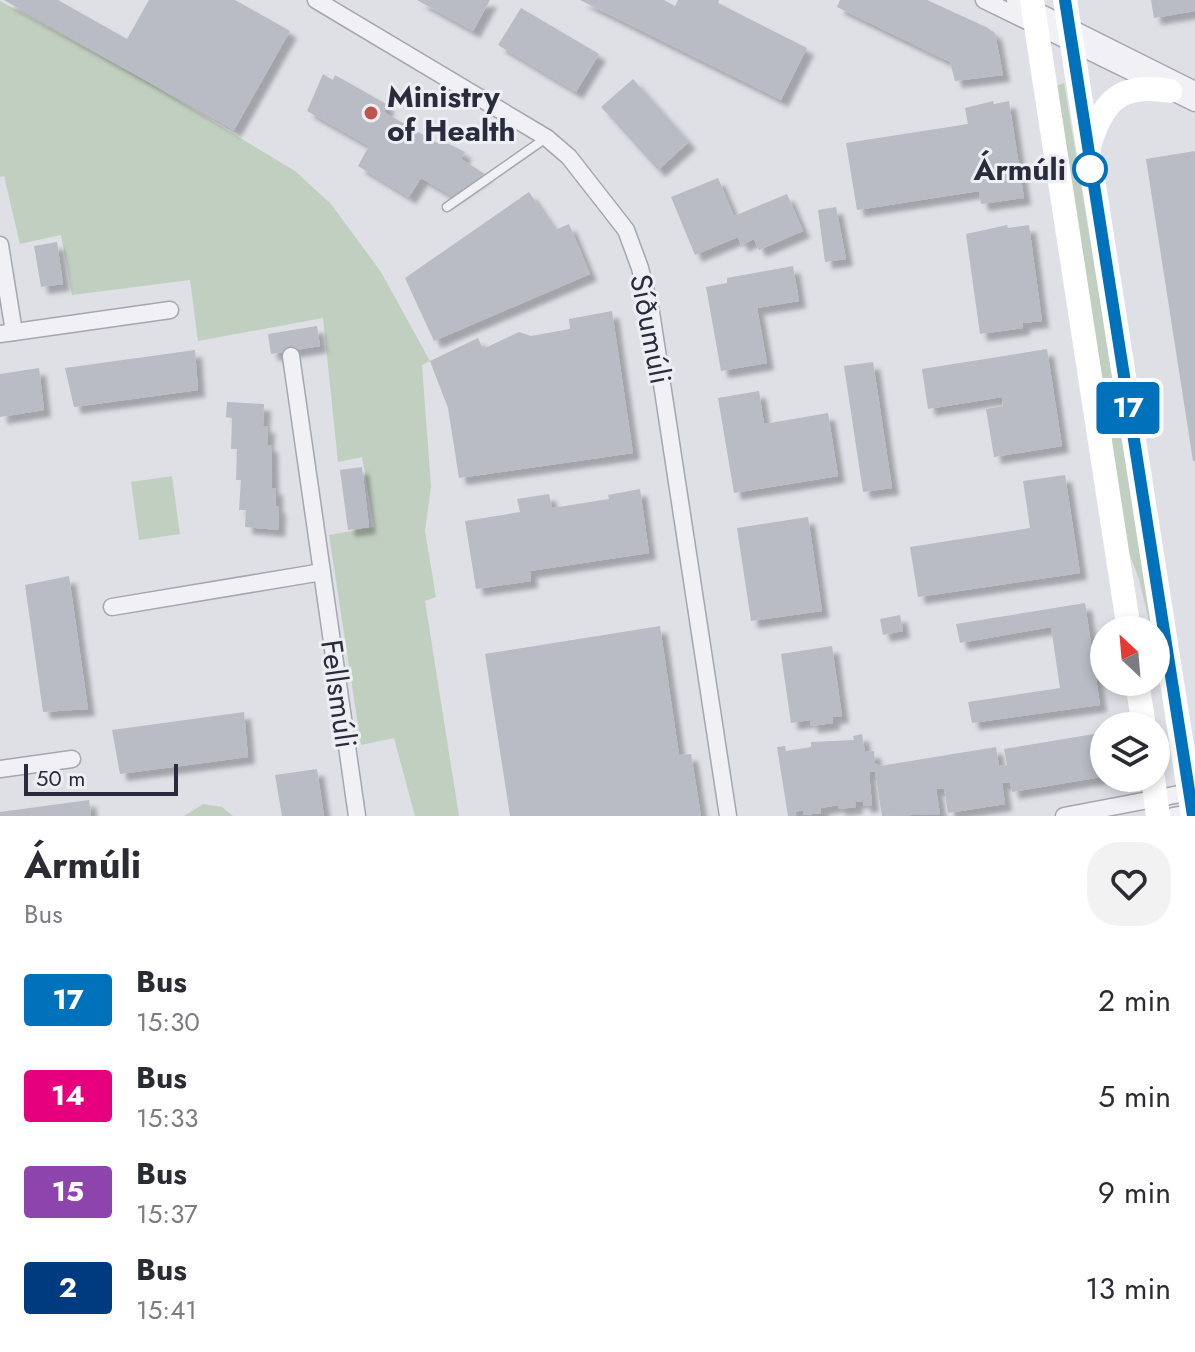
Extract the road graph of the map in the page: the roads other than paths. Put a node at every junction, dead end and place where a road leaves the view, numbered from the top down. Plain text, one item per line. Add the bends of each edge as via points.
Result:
1 (316, 0) edge
2 (984, 0) edge
3 (1065, 0) edge
4 (335, 5) edge
5 (1029, 8) edge
6 (1069, 32) junction
7 (1195, 90) edge
8 (1170, 91) junction
9 (1195, 103) edge
10 (547, 138) junction
11 (1087, 152) junction
12 (447, 207) dead end
13 (0, 245) edge
14 (170, 310) dead end
15 (7, 333) edge
16 (291, 356) dead end
17 (322, 572) junction
18 (112, 607) dead end
19 (1127, 616) edge
20 (72, 759) dead end
21 (0, 769) edge
22 (1156, 797) edge
23 (1190, 806) edge
24 (357, 816) edge
25 (728, 816) edge
26 (1064, 816) edge

1 - 4 street, Síðumúli
2 - 5 street
3 - 6 main road
4 - 10 street, Síðumúli
5 - 6 street
5 - 19 main road
6 - 7 street
6 - 8 street
6 - 11 main road
8 - 9 street
8 - 11 main road via 1135,90 1109,102 1098,116
10 - 12 lane
10 - 25 street, Síðumúli via 605,200 626,230 640,268
11 - 23 main road
13 - 15 street
14 - 15 street
16 - 17 street, Fellsmúli
17 - 18 street
17 - 24 street, Fellsmúli
20 - 21 street
22 - 23 street
22 - 26 street

